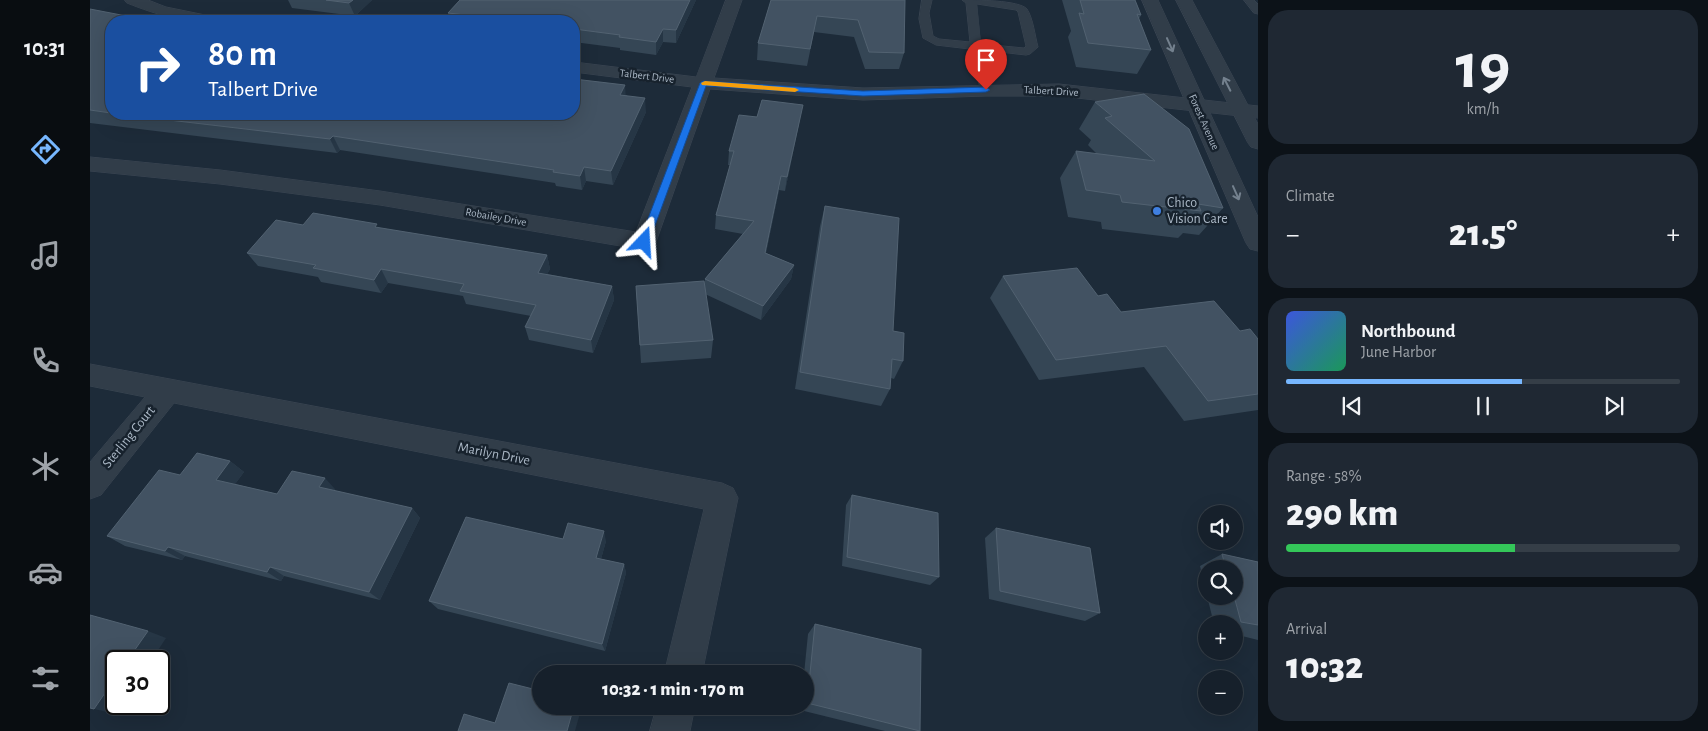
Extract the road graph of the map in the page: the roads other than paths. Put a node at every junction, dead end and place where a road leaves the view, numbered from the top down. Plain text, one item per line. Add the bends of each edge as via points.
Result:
1 (133, 0) edge
2 (734, 0) edge
3 (927, 0) edge
4 (970, 0) edge
5 (1150, 0) edge
6 (1184, 0) edge
7 (1250, 0) edge
8 (1258, 11) edge
9 (181, 15) edge
10 (976, 46) junction
11 (580, 68) edge
12 (703, 83) junction
13 (986, 90) junction
14 (1196, 105) junction
15 (1249, 111) edge
16 (1258, 143) edge
17 (90, 164) edge
18 (1258, 243) edge
19 (90, 375) edge
20 (168, 390) junction
21 (90, 485) edge
22 (685, 665) edge
23 (674, 715) edge
24 (670, 731) edge

1 - 9 street
2 - 12 street, Robailey Drive
3 - 10 lane via 928,38 936,42
4 - 10 lane
4 - 10 lane via 1019,7 1023,11 1032,47 1026,52
5 -> 14 street, Forest Avenue
15 -> 6 street
7 - 8 lane
10 - 13 lane
11 - 12 street, Talbert Drive
12 - 13 street, Talbert Drive via 863,94
12 - 17 street, Robailey Drive via 644,242 380,198
13 - 14 street, Talbert Drive via 1058,90
14 - 15 street, Talbert Drive
14 -> 18 street, Forest Avenue
15 - 16 street
19 - 20 street, Marilyn Drive
20 - 21 street, Sterling Court
20 - 22 street, Marilyn Drive via 722,498
23 - 24 street

